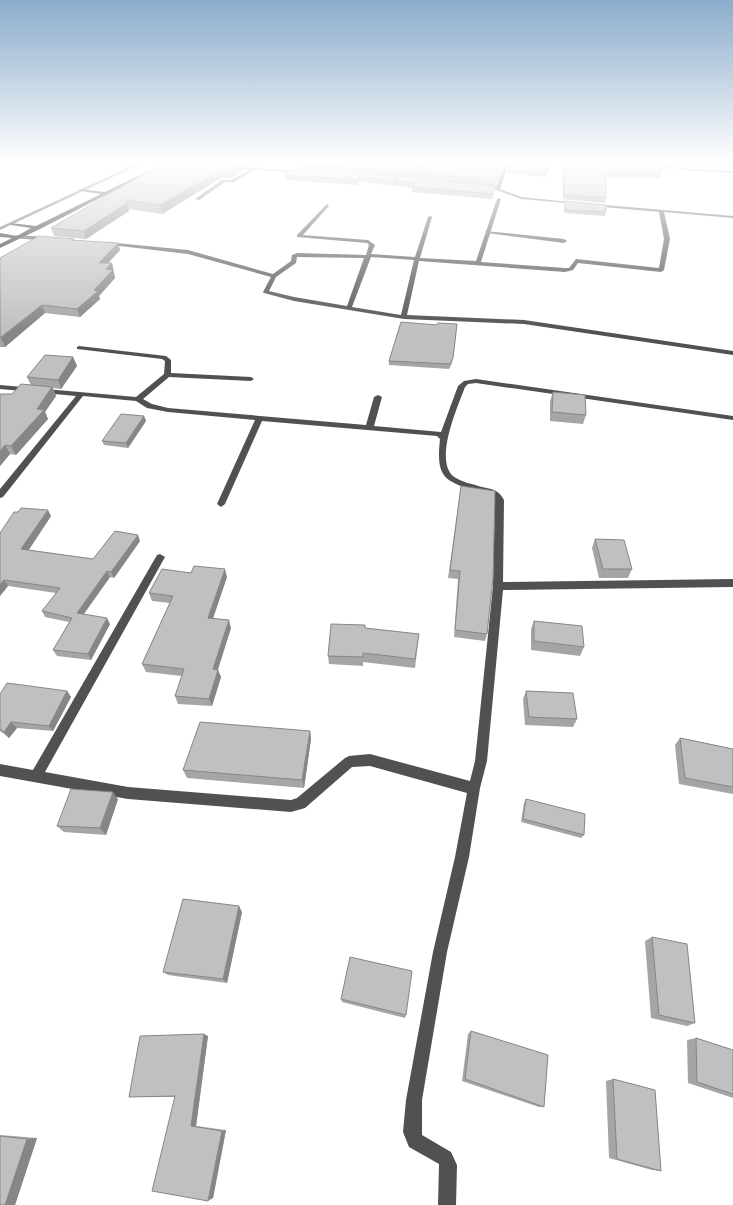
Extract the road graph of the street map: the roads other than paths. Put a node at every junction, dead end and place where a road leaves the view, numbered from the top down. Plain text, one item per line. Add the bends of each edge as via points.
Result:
1 (23, 219) edge
2 (55, 219) edge
3 (314, 219) edge
4 (429, 219) edge
5 (492, 219) edge
6 (663, 219) edge
7 (0, 222) edge
8 (13, 224) junction
9 (39, 228) junction
10 (0, 229) edge
11 (487, 232) junction
12 (0, 235) edge
13 (16, 237) junction
14 (53, 239) edge
15 (564, 241) dead end
16 (97, 244) edge
17 (0, 246) edge
18 (368, 256) junction
19 (417, 259) junction
20 (478, 263) junction
21 (274, 276) junction
22 (349, 308) junction
23 (404, 316) junction
24 (79, 348) dead end
25 (733, 353) edge
26 (166, 375) junction
27 (251, 379) dead end
28 (0, 386) edge
29 (82, 393) junction
30 (378, 397) dead end
31 (138, 399) junction
32 (259, 418) junction
33 (733, 418) edge
34 (370, 426) junction
35 (443, 436) junction
36 (0, 494) edge
37 (222, 504) dead end
38 (160, 556) dead end
39 (733, 583) edge
40 (498, 586) junction
41 (0, 770) edge
42 (36, 776) junction
43 (474, 788) junction
44 (447, 1205) edge

1 - 8 street
2 - 9 main road
3 - 18 street via 299,236 371,243
4 - 19 street
5 - 11 street
6 - 20 street via 667,239 661,270 576,261 571,269 565,270
7 - 8 street
8 - 9 main road
8 - 10 street
9 - 13 main road
11 - 15 street
11 - 20 street
12 - 13 main road
13 - 14 street
13 - 17 main road
16 - 21 street via 188,252
18 - 19 street
18 - 21 street via 297,255 291,266
18 - 22 street
19 - 20 street
19 - 23 street
21 - 22 street via 266,290 268,293
22 - 23 street
23 - 25 street via 531,323
24 - 26 street via 164,356 168,360
26 - 27 street
26 - 31 street
28 - 29 street
29 - 31 street
29 - 36 street
30 - 34 street
31 - 32 street via 168,410
32 - 34 street
32 - 37 street
33 - 35 street via 476,381 462,386
34 - 35 street
35 - 40 street via 442,458 446,475 495,494 500,500
38 - 42 street
39 - 40 street
40 - 43 street via 481,761
41 - 42 street
42 - 43 street via 128,793 290,806 300,804 349,762 370,760
43 - 44 street via 414,1100 412,1132 415,1141 445,1158 448,1165

